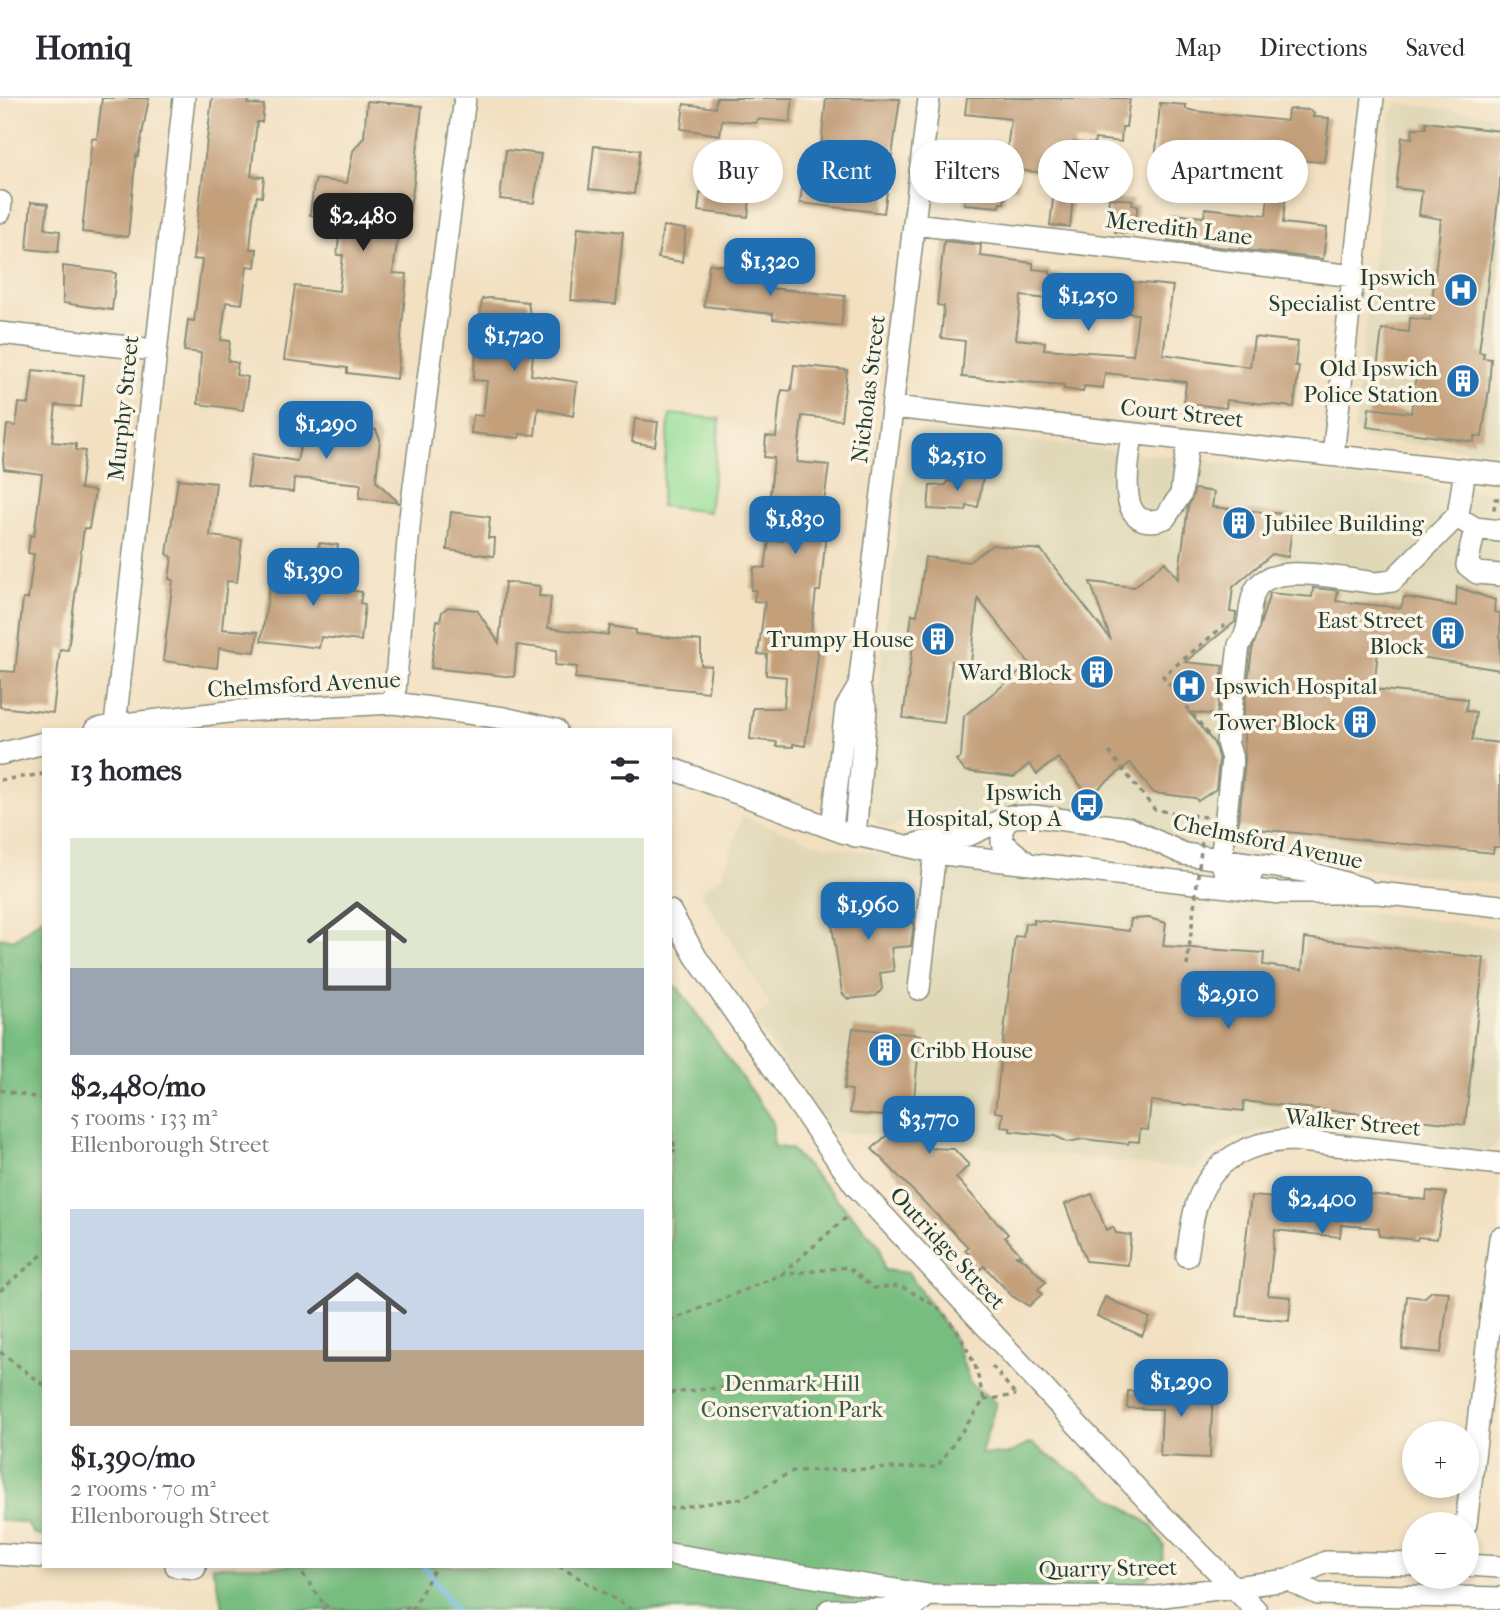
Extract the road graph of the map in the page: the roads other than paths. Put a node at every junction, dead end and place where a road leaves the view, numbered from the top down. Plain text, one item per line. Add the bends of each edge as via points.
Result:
1 (184, 98) edge
2 (465, 98) edge
3 (929, 98) edge
4 (1373, 98) edge
5 (1, 202) edge
6 (0, 212) edge
7 (914, 224) junction
8 (1354, 276) junction
9 (0, 333) edge
10 (155, 350) junction
11 (893, 407) junction
12 (1132, 434) junction
13 (1188, 441) junction
14 (1333, 455) junction
15 (1465, 470) junction
16 (1500, 474) edge
17 (1466, 523) junction
18 (1500, 531) edge
19 (1500, 575) edge
20 (859, 686) junction
21 (394, 704) junction
22 (246, 720) edge
23 (105, 727) edge
24 (547, 728) edge
25 (42, 744) edge
26 (0, 754) edge
27 (672, 769) edge
28 (1011, 816) junction
29 (832, 828) junction
30 (855, 836) junction
31 (1147, 836) junction
32 (903, 845) junction
33 (935, 852) junction
34 (1222, 859) junction
35 (1029, 864) junction
36 (1150, 878) junction
37 (1371, 893) junction
38 (1500, 906) edge
39 (672, 915) edge
40 (919, 989) dead end
41 (1500, 1164) edge
42 (1500, 1238) edge
43 (1187, 1256) dead end
44 (1467, 1512) edge
45 (0, 1553) edge
46 (672, 1554) edge
47 (42, 1557) edge
48 (1402, 1564) edge
49 (1479, 1565) edge
50 (1500, 1566) edge
51 (1288, 1580) junction
52 (1233, 1586) junction
53 (1419, 1589) edge
54 (1467, 1589) edge
55 (928, 1595) junction
56 (1500, 1598) edge
57 (829, 1610) edge
58 (1256, 1610) edge

1 - 10 street, Murphy Street
2 - 21 street via 410,517
3 - 7 street, Nicholas Street
4 - 8 street
5 - 6 street
7 - 8 street, Meredith Lane
7 - 11 street, Nicholas Street
8 - 14 street
9 - 10 street
10 - 23 street, Murphy Street
11 - 12 street, Court Street
11 - 20 street, Nicholas Street
12 - 13 street, Court Street
12 - 13 street via 1126,494 1136,514 1149,520 1167,516 1177,504
13 - 14 street, Court Street
14 - 15 street, Court Street
15 - 16 street, Court Street
15 - 17 street
17 - 18 street
17 - 19 street via 1466,564 1477,573
17 - 34 street via 1392,581 1289,573 1267,577 1254,590 1220,741 1232,759
20 - 29 street, Nicholas Street via 846,708
20 - 30 street, Nicholas Street via 866,706
21 - 22 street, Chelmsford Avenue
21 - 24 street, Chelmsford Avenue
22 - 23 street, Chelmsford Avenue
25 - 26 street
27 - 29 street, Chelmsford Avenue
28 - 31 street, Chelmsford Avenue via 1123,827
28 - 32 street, Chelmsford Avenue via 969,835
28 - 35 street via 1002,829 1002,842
29 - 30 street, Chelmsford Avenue
30 - 32 street, Chelmsford Avenue
31 - 34 street, Chelmsford Avenue via 1172,851
31 - 36 street via 1156,860
32 - 33 street, Chelmsford Avenue
33 - 35 street, Chelmsford Avenue
33 - 40 street
34 - 37 street, Chelmsford Avenue via 1317,874
35 - 36 street, Chelmsford Avenue
36 - 37 street, Chelmsford Avenue via 1291,894
37 - 38 street, Chelmsford Avenue
39 - 52 street, Outridge Street via 696,957 854,1184
41 - 43 street, Walker Street via 1268,1140 1247,1147 1202,1190
42 - 44 street
45 - 47 street
46 - 55 street, Quarry Street
48 - 51 street, Quarry Street via 1326,1562
49 - 50 street
51 - 52 street, Quarry Street
51 - 53 street, Quarry Street via 1318,1594
52 - 55 street, Quarry Street via 1156,1598
52 - 58 street, Outridge Street
54 - 56 street, Quarry Street
55 - 57 street via 911,1609

